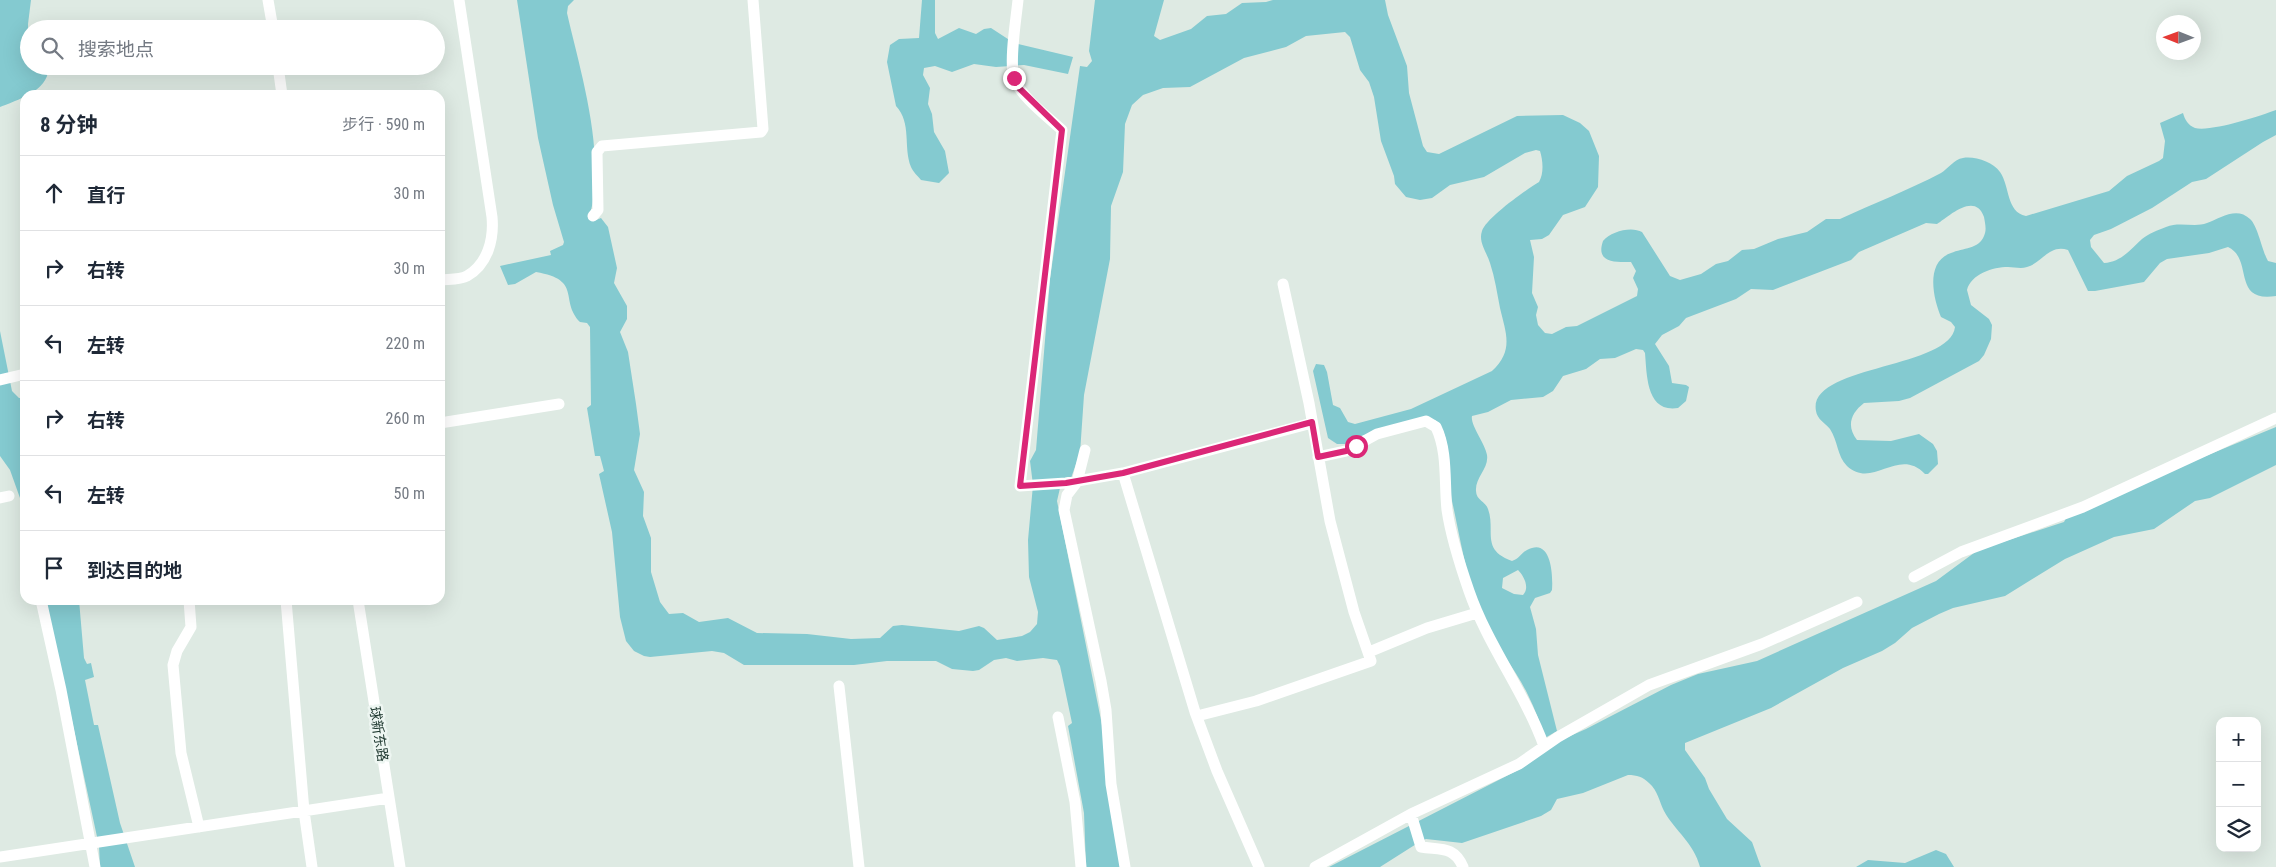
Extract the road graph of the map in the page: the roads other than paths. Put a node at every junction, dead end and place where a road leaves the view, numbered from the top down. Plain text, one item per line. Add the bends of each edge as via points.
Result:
1 (268, 0) edge
2 (459, 0) edge
3 (753, 0) edge
4 (1018, 0) edge
5 (271, 20) edge
6 (279, 75) edge
7 (281, 90) edge
8 (593, 216) dead end
9 (445, 279) edge
10 (1283, 284) dead end
11 (20, 375) edge
12 (0, 380) edge
13 (559, 404) dead end
14 (2276, 418) edge
15 (445, 422) edge
16 (1312, 422) junction
17 (1085, 450) dead end
18 (1318, 457) junction
19 (1123, 473) junction
20 (1072, 482) junction
21 (1914, 577) dead end
22 (1856, 602) dead end
23 (42, 605) edge
24 (189, 605) edge
25 (286, 605) edge
26 (359, 605) edge
27 (1477, 613) junction
28 (1369, 652) junction
29 (839, 686) dead end
30 (1197, 716) junction
31 (1058, 717) dead end
32 (1544, 746) junction
33 (389, 798) junction
34 (304, 811) junction
35 (1412, 816) junction
36 (199, 827) junction
37 (93, 843) junction
38 (0, 857) edge
39 (95, 867) edge
40 (312, 867) edge
41 (400, 867) edge
42 (859, 867) edge
43 (1081, 867) edge
44 (1125, 867) edge
45 (1260, 867) edge
46 (1315, 867) edge
47 (1463, 867) edge

1 - 5 street
2 - 9 street via 492,233 489,250 476,269 466,277
3 - 8 street via 761,132 602,146 597,152 598,210
4 - 20 street via 1014,78 1019,88 1062,130 1020,486
6 - 7 street
10 - 16 street
11 - 12 street
13 - 15 street
14 - 21 street via 2083,508 1962,552
16 - 18 street
16 - 19 street
17 - 20 street
18 - 27 street via 1346,451 1377,434 1426,421 1434,424 1443,454 1450,525
18 - 28 street via 1341,566
19 - 20 street
19 - 30 street
20 - 44 street via 1064,510 1106,710 1111,784
22 - 32 street via 1762,644 1649,685
23 - 37 street
24 - 36 street via 191,627 173,665 181,753
25 - 34 street
26 - 33 street, 球新东路
27 - 28 street via 1427,628
27 - 32 street via 1521,693
28 - 30 street via 1371,661 1256,700
29 - 42 street
30 - 45 street via 1217,771
31 - 43 street via 1075,802
32 - 35 street via 1518,764
33 - 34 street
33 - 41 street, 球新东路
34 - 36 street
34 - 40 street
35 - 46 street
35 - 47 street via 1421,847 1456,854
36 - 37 street
37 - 38 street
37 - 39 street

